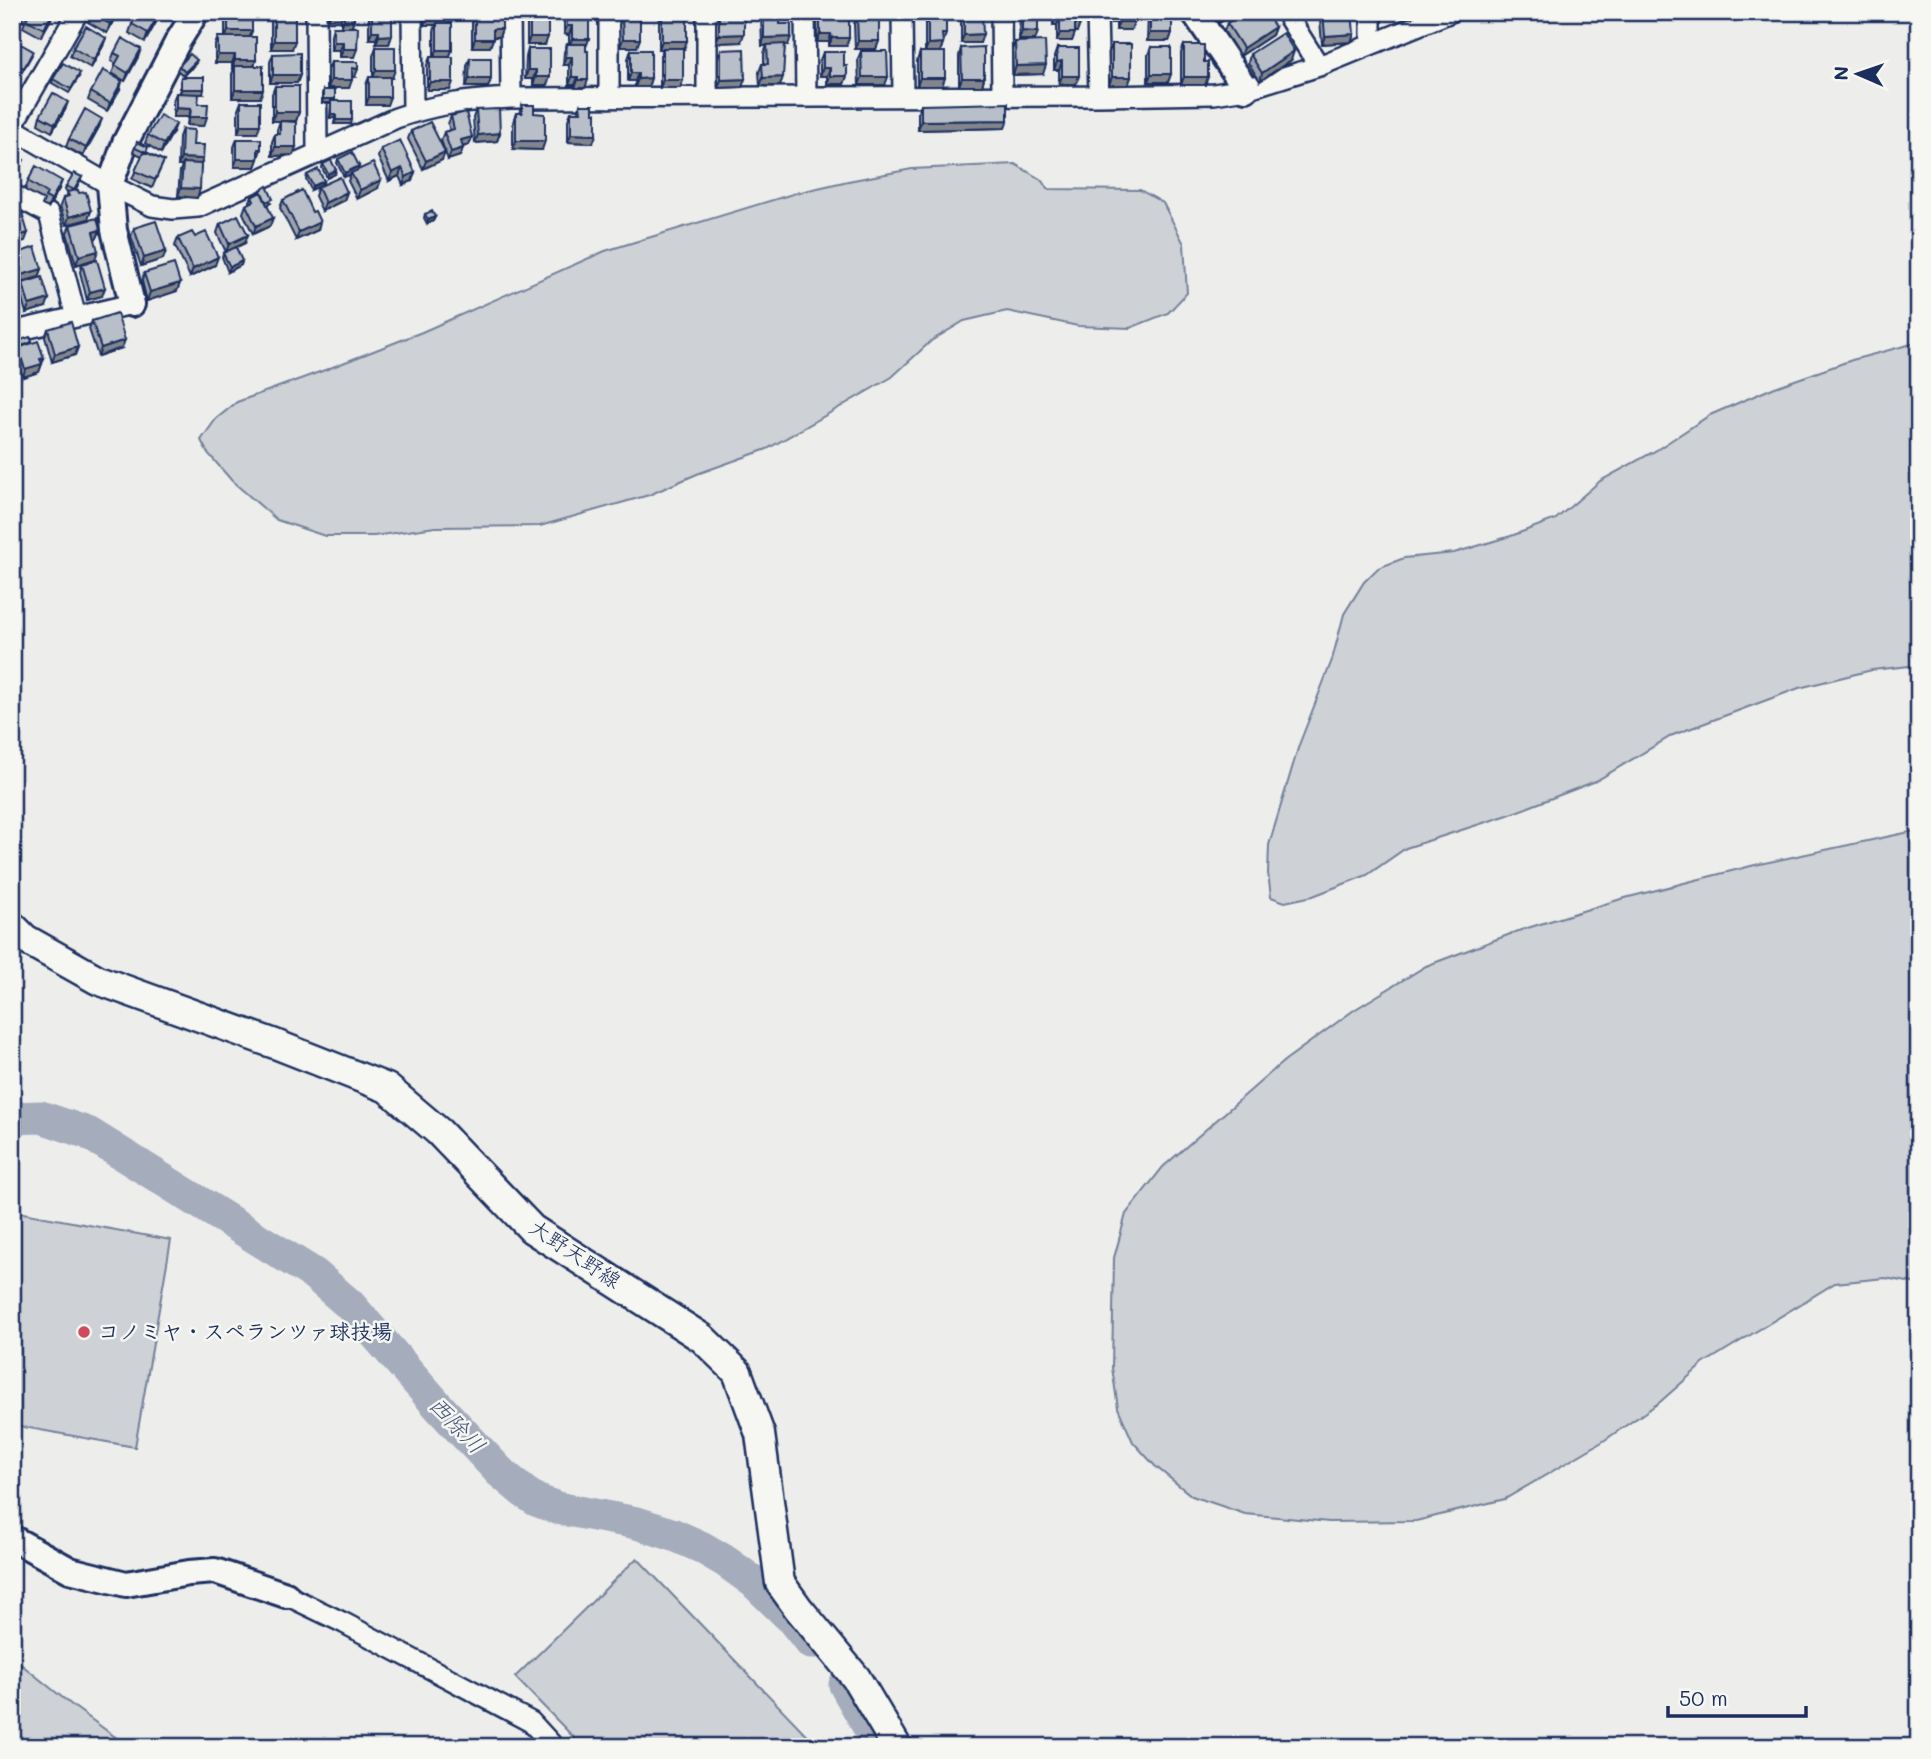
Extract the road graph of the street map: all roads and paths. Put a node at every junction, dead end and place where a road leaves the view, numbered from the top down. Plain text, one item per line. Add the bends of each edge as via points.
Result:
1 (78, 12) edge
2 (195, 12) edge
3 (316, 12) edge
4 (412, 12) edge
5 (510, 12) edge
6 (609, 12) edge
7 (707, 12) edge
8 (805, 12) edge
9 (902, 12) edge
10 (1001, 12) edge
11 (1097, 12) edge
12 (1194, 12) edge
13 (1285, 12) edge
14 (1371, 12) edge
15 (1451, 12) edge
16 (1371, 44) junction
17 (1319, 66) junction
18 (1246, 89) junction
19 (1002, 95) junction
20 (806, 96) junction
21 (902, 96) junction
22 (1099, 96) junction
23 (707, 97) junction
24 (510, 98) junction
25 (609, 98) junction
26 (413, 112) junction
27 (12, 127) edge
28 (317, 154) junction
29 (110, 185) junction
30 (12, 194) edge
31 (132, 304) joint
32 (76, 317) junction
33 (12, 332) edge
34 (12, 926) edge
35 (12, 1538) edge
36 (286, 1595) joint
37 (554, 1747) edge
38 (897, 1747) edge

1 - 27 street
2 - 29 street via 125,143
3 - 28 street
4 - 26 street
5 - 24 street
6 - 25 street
7 - 23 street
8 - 20 street
9 - 21 street
10 - 19 street
11 - 22 street
12 - 18 street
13 - 17 street
14 - 16 street
15 - 16 street
16 - 17 street
17 - 18 street
18 - 22 street
19 - 21 street
19 - 22 street
20 - 21 street
20 - 23 street
23 - 25 street
24 - 25 street
24 - 26 street via 462,101
26 - 28 street
27 - 29 street
28 - 29 street via 198,207 152,206
29 - 31 street via 114,230
30 - 32 street via 49,214
31 - 32 street
32 - 33 street
34 - 38 main road, 大野天野線 via 25,939 98,980 387,1088 439,1132 532,1228 702,1338 737,1372 760,1434 780,1583 856,1678
35 - 36 street via 70,1570 126,1584 215,1571
36 - 37 street via 531,1722

